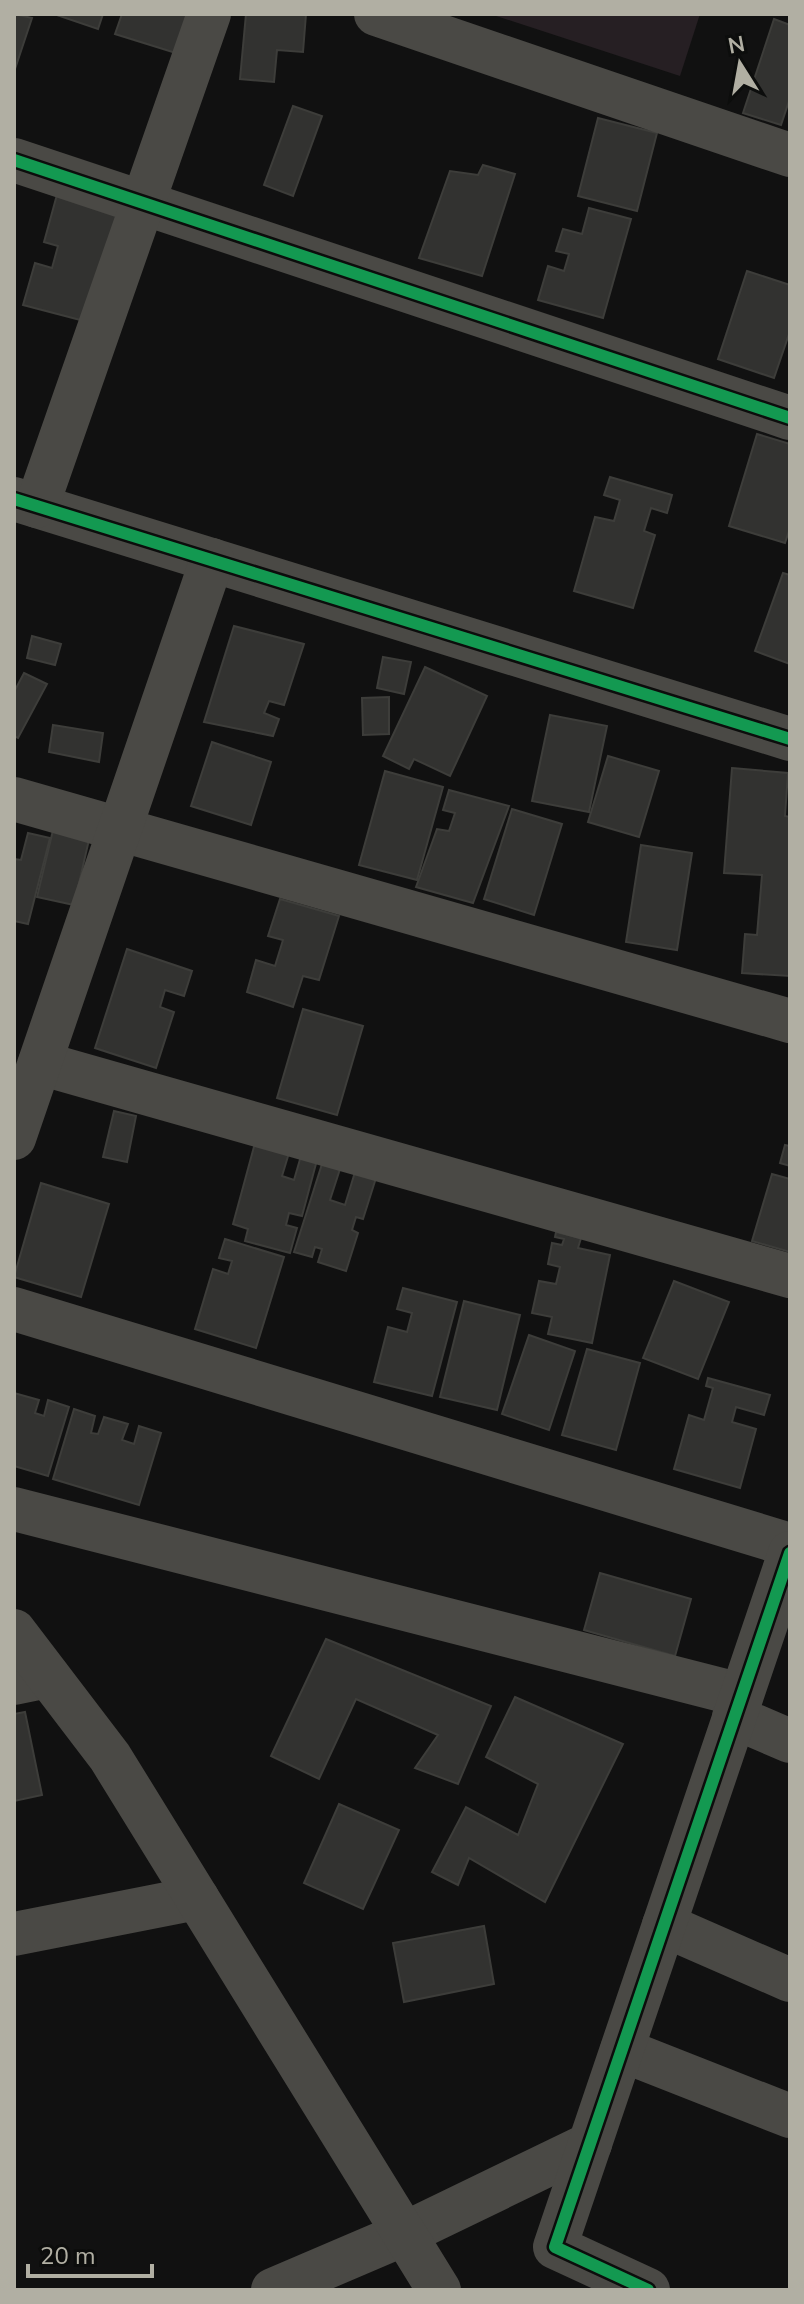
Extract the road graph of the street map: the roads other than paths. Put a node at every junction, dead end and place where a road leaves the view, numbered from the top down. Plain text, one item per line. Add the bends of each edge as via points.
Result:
1 (209, 14) edge
2 (376, 14) edge
3 (790, 155) edge
4 (14, 160) edge
5 (143, 204) junction
6 (790, 418) edge
7 (26, 502) edge
8 (212, 560) junction
9 (790, 739) edge
10 (14, 799) edge
11 (120, 829) junction
12 (790, 1021) edge
13 (40, 1063) junction
14 (14, 1138) edge
15 (790, 1276) edge
16 (14, 1309) edge
17 (14, 1509) edge
18 (790, 1545) edge
19 (790, 1553) edge
20 (14, 1631) edge
21 (31, 1679) edge
22 (738, 1706) junction
23 (790, 1741) edge
24 (197, 1898) junction
25 (664, 1925) junction
26 (14, 1934) edge
27 (790, 1980) edge
28 (622, 2050) junction
29 (790, 2116) edge
30 (590, 2144) junction
31 (404, 2234) junction
32 (273, 2290) edge
33 (439, 2290) edge
34 (648, 2290) edge

1 - 5 street
2 - 3 street
4 - 5 street
5 - 6 street
5 - 7 street
7 - 8 street
8 - 9 street
8 - 11 street
10 - 11 street
11 - 12 street
11 - 13 street
13 - 14 street
13 - 15 street
16 - 18 street
17 - 22 street
19 - 22 street
20 - 21 street
21 - 24 street via 110,1757
22 - 23 street
22 - 25 street
24 - 26 street
24 - 31 street
25 - 27 street
25 - 28 street
28 - 29 street
28 - 30 street
30 - 31 street
30 - 34 street via 555,2247
31 - 32 street
31 - 33 street

